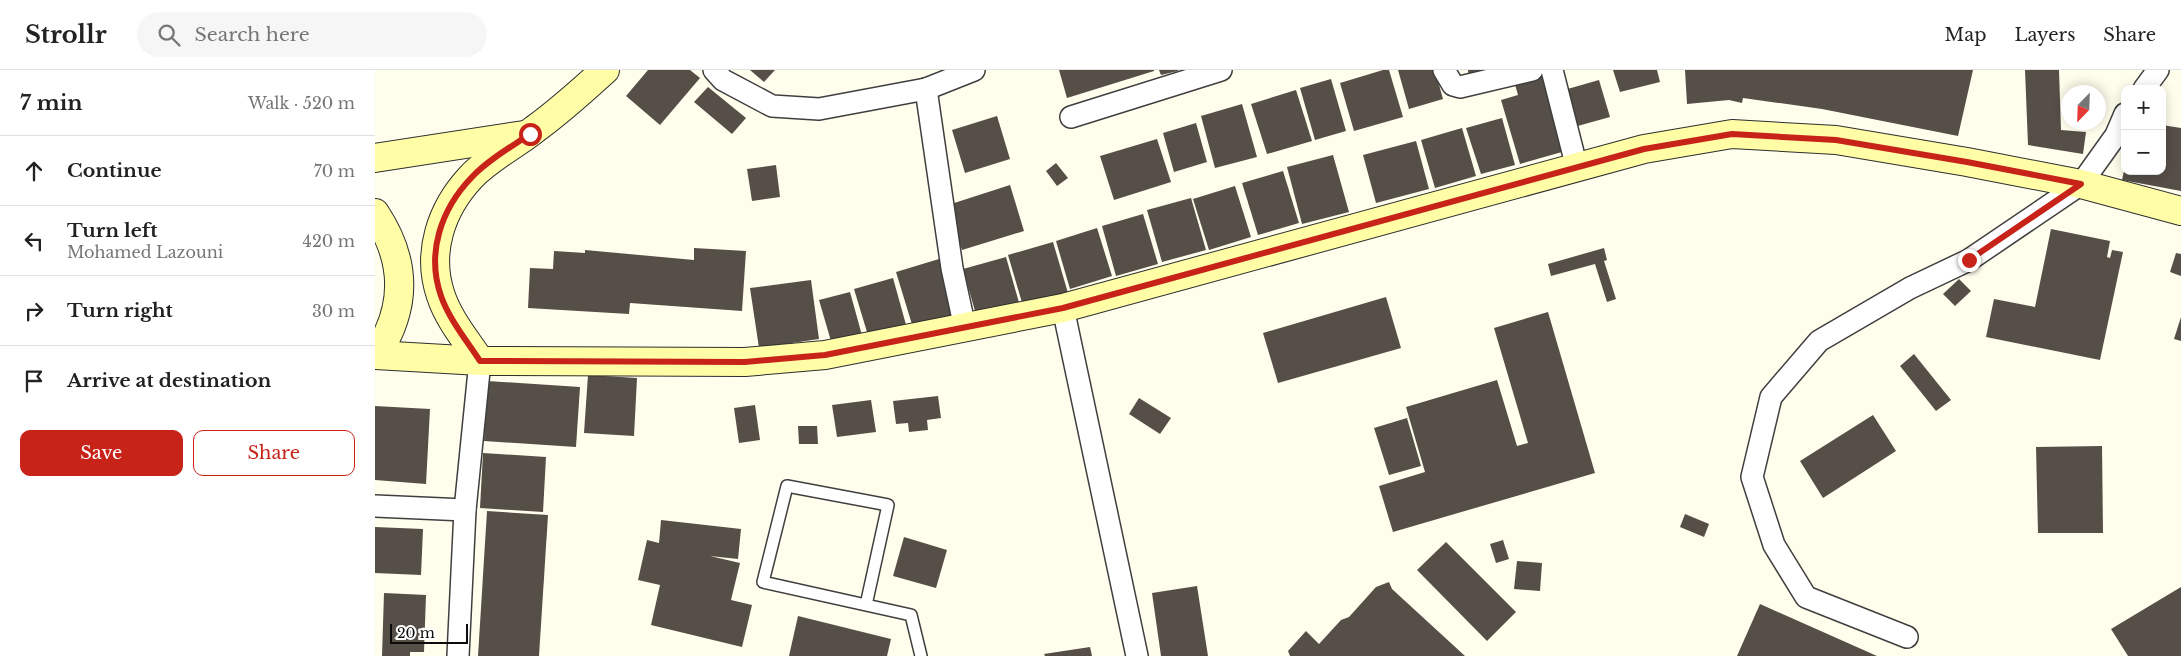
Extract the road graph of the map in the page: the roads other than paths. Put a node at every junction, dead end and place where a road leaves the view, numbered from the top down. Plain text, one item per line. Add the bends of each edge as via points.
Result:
1 (605, 70) edge
2 (713, 70) edge
3 (974, 70) edge
4 (1221, 70) edge
5 (1444, 70) edge
6 (1532, 70) edge
7 (1552, 70) edge
8 (2158, 70) edge
9 (2147, 85) edge
10 (925, 89) junction
11 (1071, 117) dead end
12 (2121, 123) edge
13 (530, 134) junction
14 (375, 158) edge
15 (1577, 168) junction
16 (2081, 184) junction
17 (2181, 211) edge
18 (375, 214) edge
19 (435, 265) junction
20 (398, 268) junction
21 (1063, 308) junction
22 (965, 328) junction
23 (376, 355) edge
24 (480, 361) junction
25 (375, 506) edge
26 (465, 510) junction
27 (866, 605) junction
28 (1907, 637) dead end
29 (458, 656) edge
30 (921, 656) edge
31 (1137, 656) edge

1 - 13 main road
2 - 10 street via 723,80 772,106 819,109
3 - 10 street
4 - 11 street
5 - 6 street via 1453,85 1461,87
7 - 15 street
8 - 9 street
10 - 22 street via 952,268
12 - 16 street
13 - 14 main road
13 - 19 main road via 483,167 460,191 439,229
15 - 16 main road via 1644,149 1732,134 1836,140
15 - 21 main road
16 - 17 main road
16 - 28 street via 1969,260 1909,288 1819,341 1771,397 1752,478 1774,545 1806,597
18 - 20 main road via 389,237
19 - 20 main road
19 - 24 main road via 441,298
20 - 23 main road via 397,313 390,335
21 - 22 main road
21 - 31 street
22 - 24 main road via 825,355 745,362
23 - 24 main road
24 - 26 street
25 - 26 street
26 - 29 street
27 - 27 lane via 763,582 787,486 888,505
27 - 30 lane via 911,615

